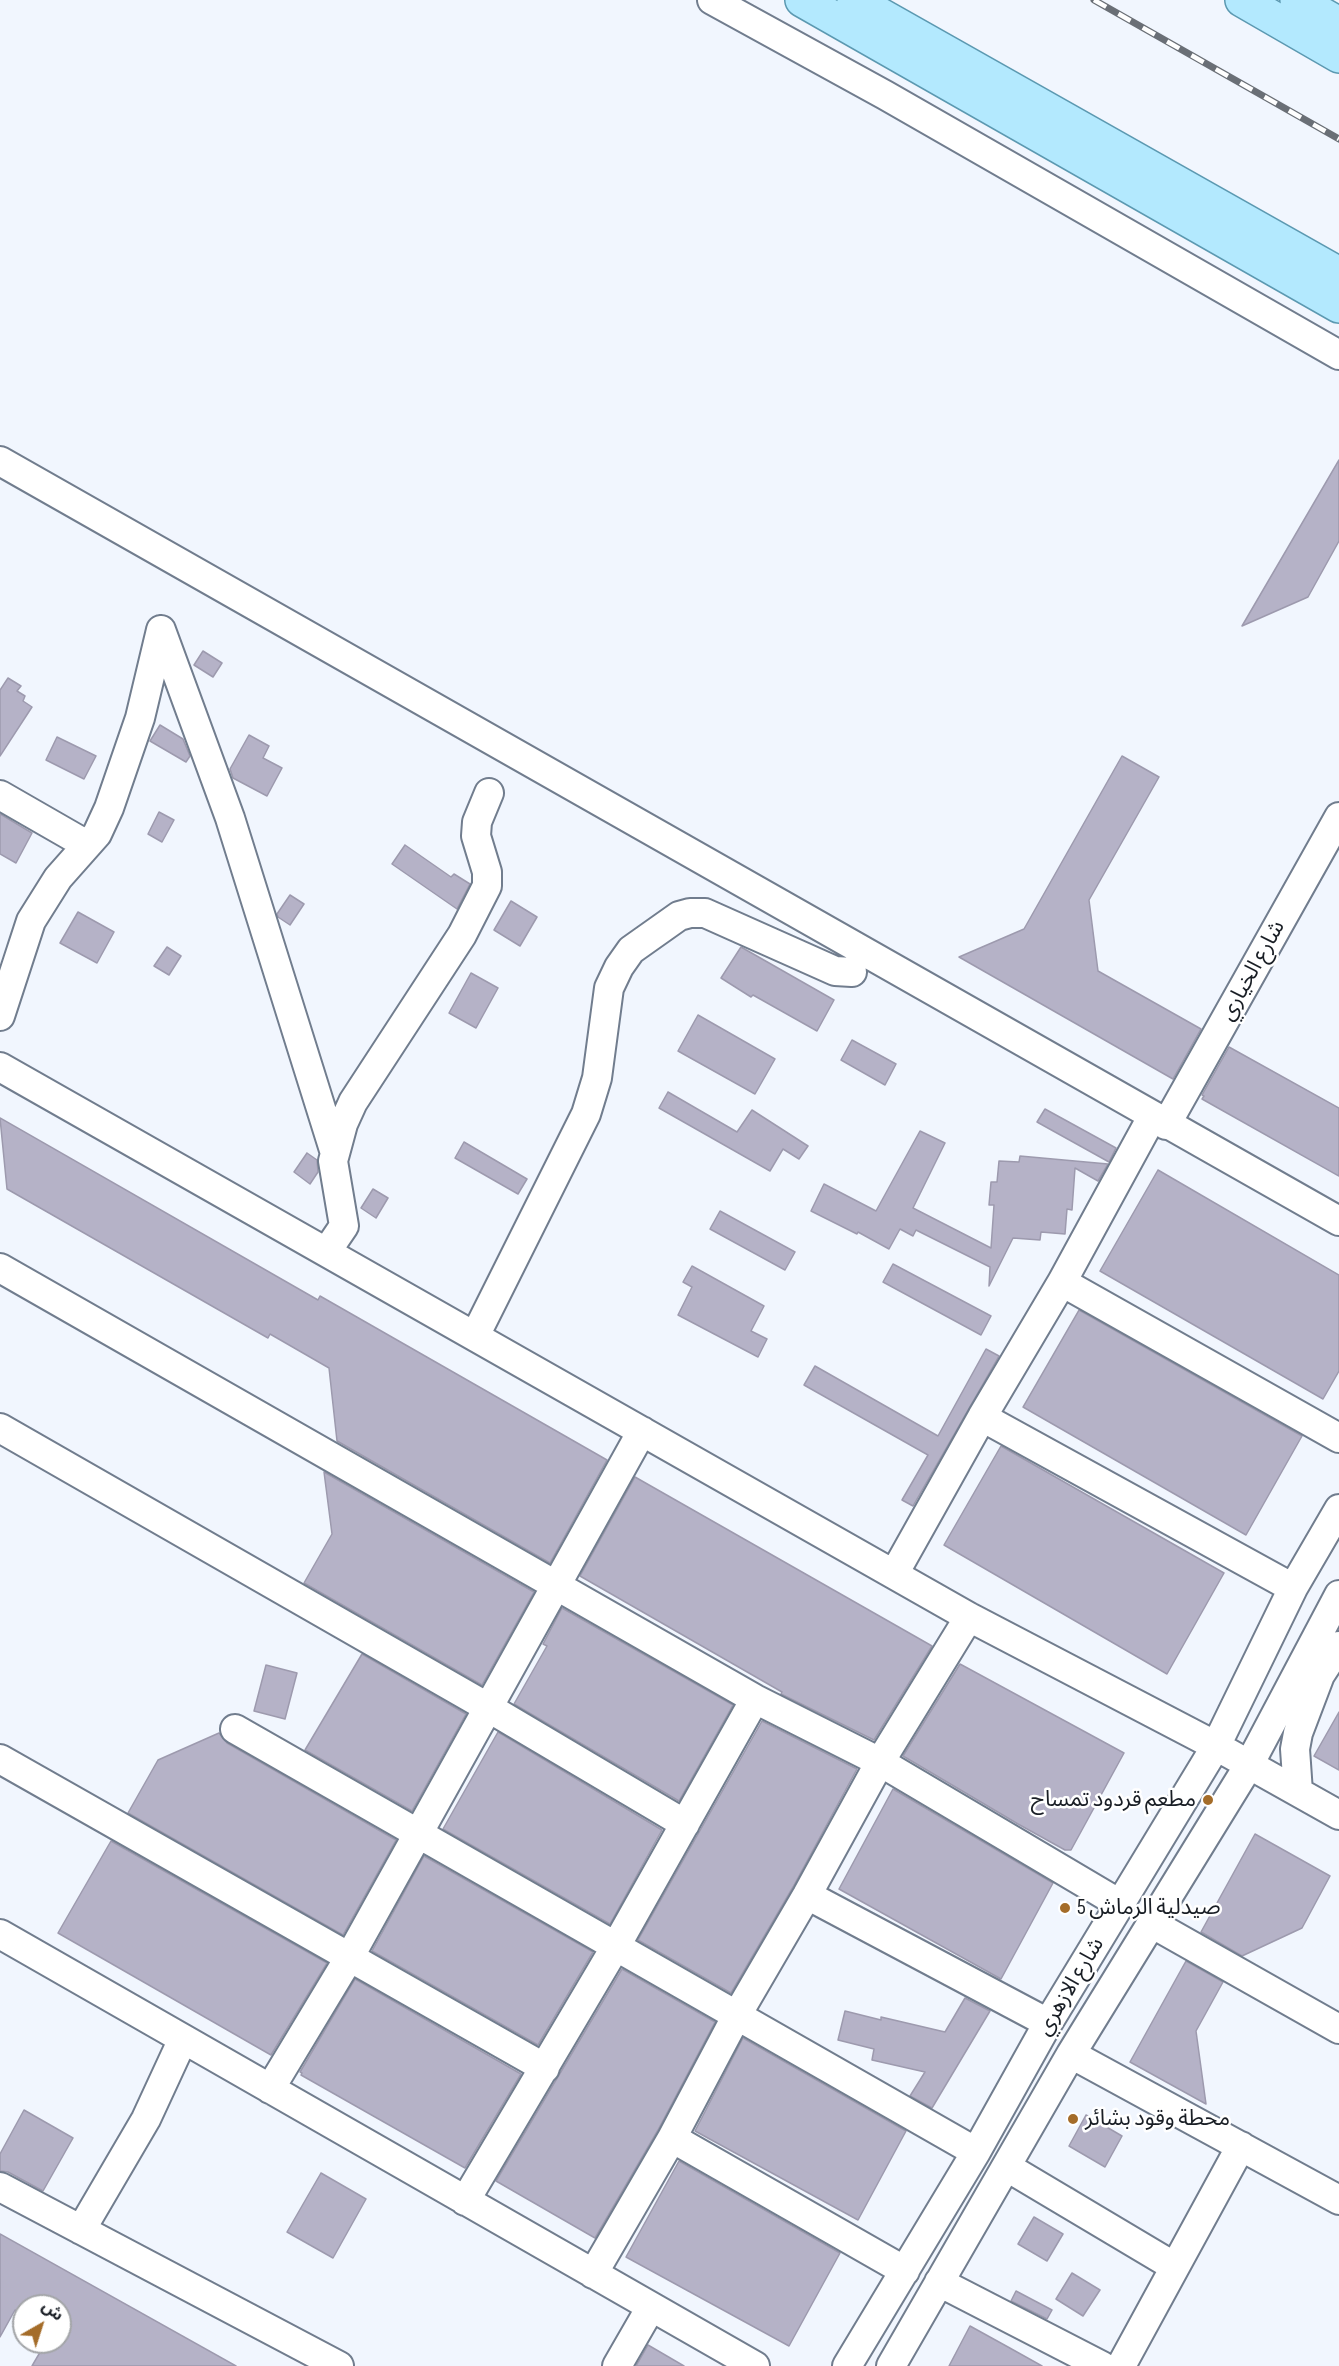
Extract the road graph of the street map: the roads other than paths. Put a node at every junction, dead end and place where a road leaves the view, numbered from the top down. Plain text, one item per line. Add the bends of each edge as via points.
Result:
1 (712, 0) edge
2 (802, 0) edge
3 (854, 0) edge
4 (1242, 0) edge
5 (1297, 0) edge
6 (1339, 24) edge
7 (1339, 56) edge
8 (1339, 274) edge
9 (1339, 306) edge
10 (1339, 354) edge
11 (0, 461) edge
12 (489, 793) dead end
13 (0, 795) edge
14 (1339, 817) edge
15 (87, 845) junction
16 (852, 972) dead end
17 (0, 1016) edge
18 (0, 1067) edge
19 (1160, 1121) junction
20 (334, 1150) junction
21 (1339, 1221) edge
22 (327, 1251) junction
23 (0, 1268) edge
24 (1062, 1282) junction
25 (475, 1336) junction
26 (982, 1417) junction
27 (0, 1428) edge
28 (642, 1431) junction
29 (1339, 1438) edge
30 (1339, 1509) edge
31 (894, 1574) junction
32 (557, 1585) junction
33 (1293, 1588) junction
34 (1339, 1595) edge
35 (969, 1617) junction
36 (1339, 1646) edge
37 (1320, 1676) edge
38 (755, 1699) junction
39 (489, 1708) junction
40 (235, 1729) dead end
41 (1216, 1746) junction
42 (0, 1759) edge
43 (880, 1762) junction
44 (1249, 1765) junction
45 (1298, 1792) junction
46 (1339, 1815) edge
47 (685, 1824) junction
48 (419, 1834) junction
49 (807, 1895) junction
50 (1120, 1904) junction
51 (1153, 1924) junction
52 (0, 1934) edge
53 (616, 1946) junction
54 (349, 1958) junction
55 (737, 2015) junction
56 (1048, 2023) junction
57 (1339, 2029) edge
58 (183, 2039) junction
59 (1071, 2054) junction
60 (545, 2068) junction
61 (270, 2089) junction
62 (672, 2138) junction
63 (1241, 2146) junction
64 (976, 2152) junction
65 (1007, 2167) junction
66 (0, 2187) edge
67 (1339, 2200) edge
68 (465, 2201) junction
69 (81, 2230) junction
70 (1175, 2267) junction
71 (905, 2271) junction
72 (593, 2274) junction
73 (939, 2282) junction
74 (651, 2307) junction
75 (300, 2357) edge
76 (339, 2366) edge
77 (617, 2366) edge
78 (754, 2366) edge
79 (847, 2366) edge
80 (891, 2366) edge
81 (1102, 2366) edge
82 (1121, 2366) edge

1 - 10 street
2 - 9 main road
3 - 8 main road
4 - 7 main road
5 - 6 main road
11 - 19 street
12 - 20 street via 477,822 476,836 488,872 486,886 462,935 353,1102
13 - 15 street
14 - 19 street, شارع الخياري
15 - 17 street via 58,878 31,921
15 - 20 street via 97,834 140,718 160,630 230,818
16 - 25 street via 835,971 705,913 679,916 631,950 609,988 597,1078 586,1114
18 - 22 street
19 - 21 street
19 - 24 street, شارع الخياري
20 - 22 street via 344,1226
22 - 25 street
23 - 32 street
24 - 26 street, شارع الخياري
24 - 29 street
25 - 28 street
26 - 31 street, شارع الخياري
26 - 33 street
27 - 39 street
28 - 31 street
28 - 32 street
30 - 33 street, شارع الازهري
31 - 35 street
32 - 38 street
32 - 39 street
33 - 41 street, شارع الازهري
34 - 37 street, شارع الازهري
35 - 41 street
35 - 43 street
36 - 37 street
37 - 44 street, شارع الازهري
37 - 45 street via 1298,1733
38 - 43 street
38 - 47 street
39 - 47 street
39 - 48 street
40 - 48 street
41 - 44 street
41 - 50 street, شارع الازهري
42 - 54 street
43 - 49 street
43 - 50 street
44 - 45 street
44 - 51 street, شارع الازهري
45 - 46 street
47 - 53 street
48 - 53 street
48 - 54 street
49 - 55 street
49 - 56 street
50 - 56 street, شارع الازهري
51 - 57 street
51 - 59 street, شارع الازهري
52 - 58 street
53 - 55 street
53 - 60 street
54 - 60 street
54 - 61 street
55 - 62 street
55 - 64 street
56 - 64 street, شارع الازهري
58 - 61 street
58 - 69 street via 146,2119
59 - 63 street
59 - 65 street, شارع الازهري
60 - 68 street
61 - 68 street
62 - 71 street
62 - 72 street
63 - 67 street
63 - 70 street
64 - 71 street, شارع الازهري
65 - 70 street
65 - 73 street, شارع الازهري
66 - 69 street
68 - 72 street
69 - 75 street
70 - 82 street
71 - 79 street, شارع الازهري
72 - 74 street
73 - 80 street, شارع الازهري
73 - 81 street
74 - 77 street
74 - 78 street
75 - 76 street

